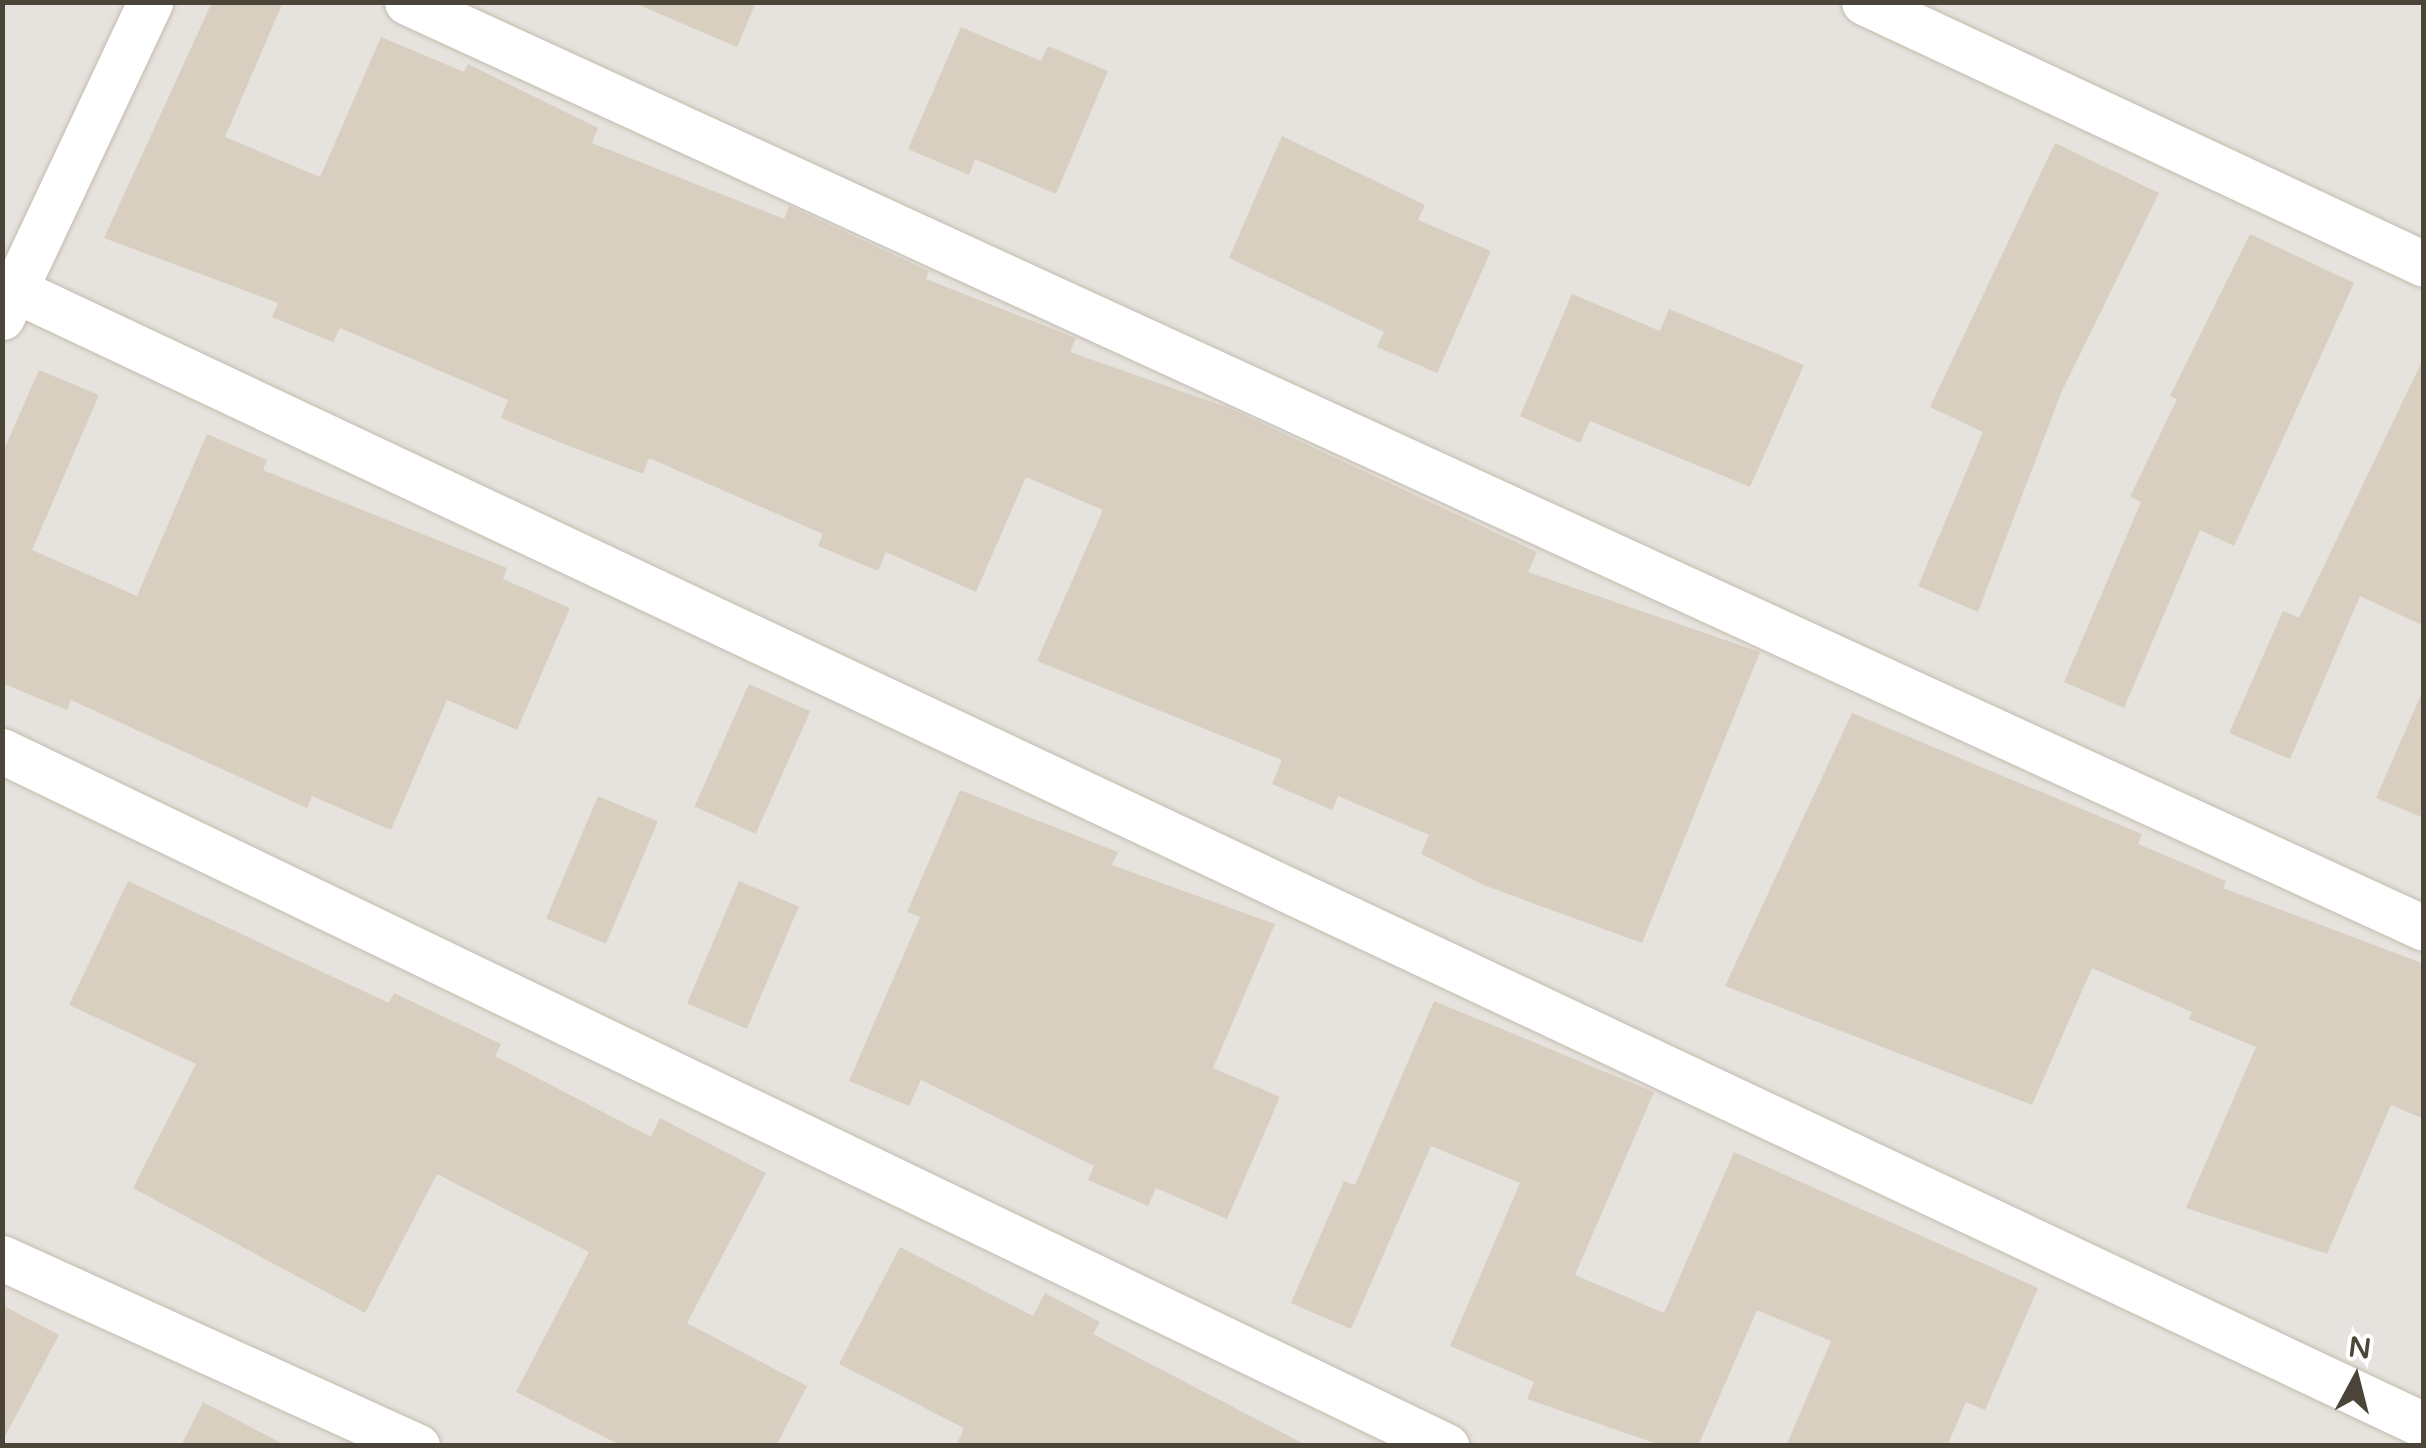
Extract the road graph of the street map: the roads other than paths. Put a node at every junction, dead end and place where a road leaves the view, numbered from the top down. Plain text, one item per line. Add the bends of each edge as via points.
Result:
1 (150, 2) edge
2 (407, 2) edge
3 (1864, 2) edge
4 (2424, 264) edge
5 (9, 303) edge
6 (2, 752) edge
7 (2424, 928) edge
8 (2, 1258) edge
9 (2424, 1426) edge
10 (416, 1446) edge
11 (1446, 1446) edge

1 - 5 lane
2 - 7 lane
3 - 4 lane
5 - 9 lane
6 - 11 lane
8 - 10 lane

